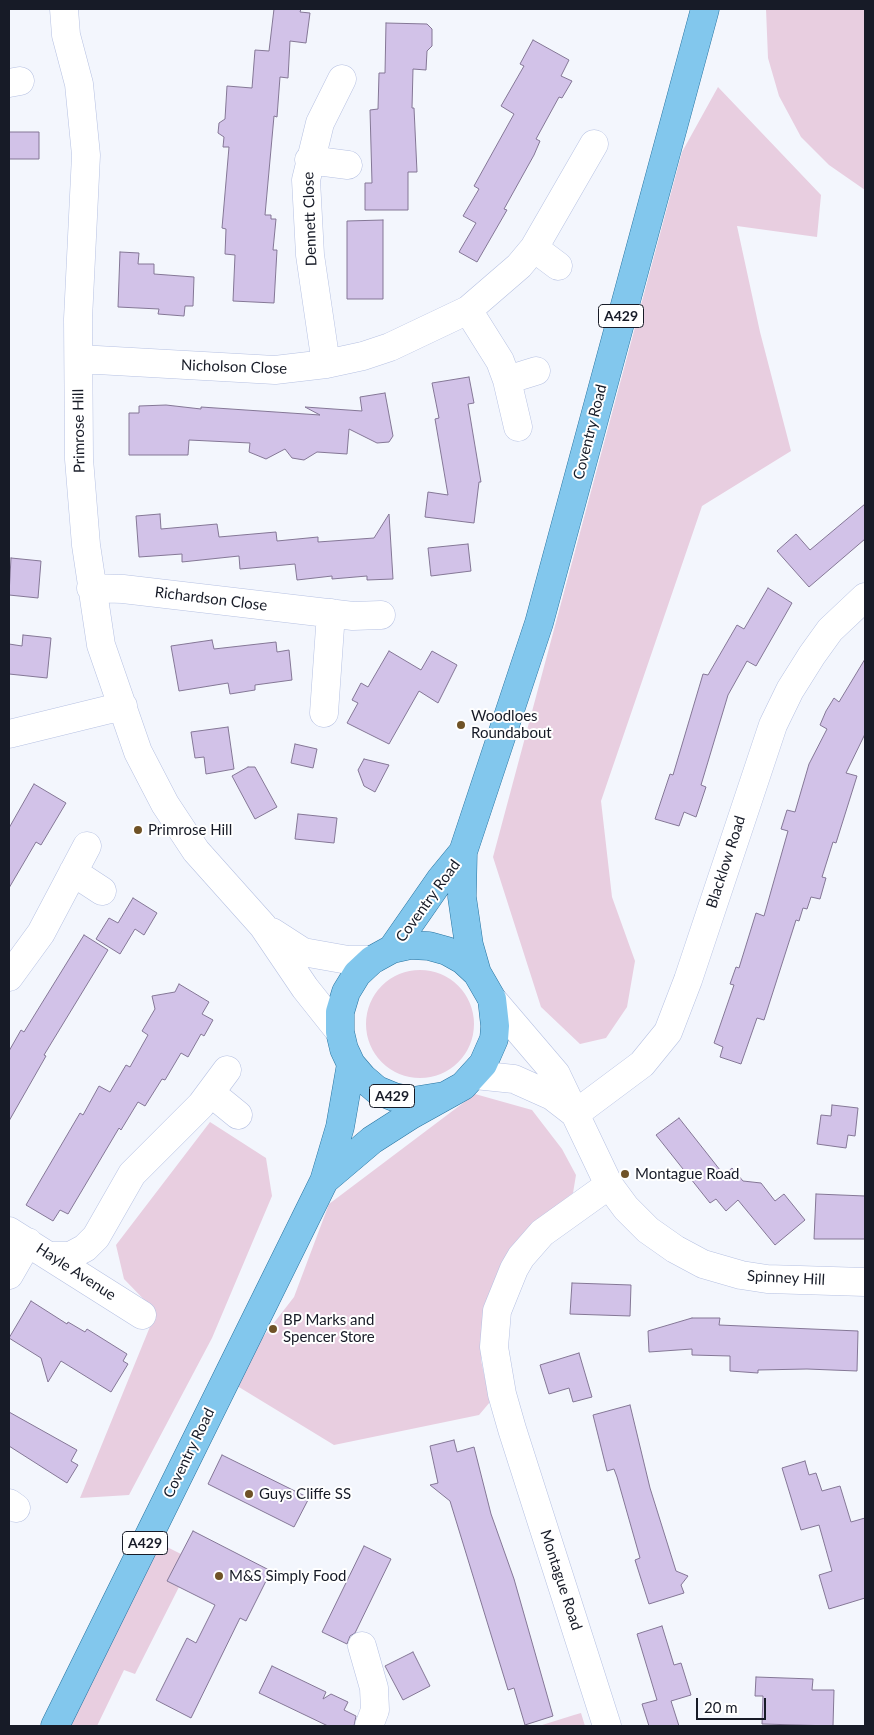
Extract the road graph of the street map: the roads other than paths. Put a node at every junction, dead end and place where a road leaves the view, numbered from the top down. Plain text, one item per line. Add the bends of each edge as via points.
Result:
1 (64, 9) edge
2 (705, 9) edge
3 (342, 80) dead end
4 (594, 144) dead end
5 (309, 160) junction
6 (348, 165) dead end
7 (534, 248) junction
8 (558, 266) dead end
9 (468, 310) junction
10 (78, 359) junction
11 (326, 364) junction
12 (536, 370) dead end
13 (507, 380) junction
14 (518, 427) dead end
15 (91, 588) junction
16 (865, 597) edge
17 (331, 613) junction
18 (381, 615) dead end
19 (123, 706) junction
20 (324, 713) dead end
21 (9, 734) edge
22 (87, 846) dead end
23 (463, 852) junction
24 (73, 872) junction
25 (102, 891) dead end
26 (262, 926) junction
27 (382, 955) junction
28 (477, 972) junction
29 (9, 977) edge
30 (492, 999) junction
31 (340, 1032) junction
32 (351, 1064) junction
33 (227, 1070) dead end
34 (475, 1075) junction
35 (211, 1093) junction
36 (444, 1096) junction
37 (575, 1114) junction
38 (238, 1115) dead end
39 (324, 1181) junction
40 (609, 1185) junction
41 (29, 1243) edge
42 (9, 1275) edge
43 (865, 1282) edge
44 (142, 1315) dead end
45 (362, 1646) dead end
46 (55, 1726) edge
47 (369, 1726) edge
48 (607, 1726) edge

1 - 10 street, Primrose Hill via 66,35 79,84 86,155
2 - 23 main road, Coventry Road / A429 via 539,623
3 - 5 street, Dennett Close via 320,122
4 - 7 street, Nicholson Close
5 - 6 street
5 - 11 street, Dennett Close via 306,180 310,254
7 - 8 street
7 - 9 street, Nicholson Close via 498,286
9 - 11 street, Nicholson Close via 390,347
9 - 13 street via 500,361
10 - 11 street, Nicholson Close via 250,370
10 - 15 street, Primrose Hill via 79,459
12 - 13 street
13 - 14 street
15 - 17 street, Richardson Close
15 - 19 street, Primrose Hill via 101,645
16 - 37 street, Blacklow Road via 830,630 812,655 773,726 668,1032 642,1064
17 - 18 street, Richardson Close
17 - 20 street
19 - 21 street
19 - 26 street, Primrose Hill via 138,752 170,812 208,866
22 - 24 street
23 - 27 main road, Coventry Road
23 - 28 main road, Coventry Road via 462,897
24 - 25 street
24 - 29 street via 41,934
26 - 27 street, Primrose Hill via 303,952 348,960
26 - 31 street, Primrose Hill
27 - 28 main road, Coventry Road / A429 via 410,945 429,946 447,951
27 - 31 main road, Coventry Road / A429 via 357,974 346,992 340,1012
28 - 30 main road, Coventry Road / A429
30 - 34 main road, Coventry Road / A429 via 494,1039 487,1058
30 - 37 street, Spinney Hill via 556,1074
31 - 32 main road, Coventry Road / A429
32 - 36 main road, Coventry Road / A429 via 377,1090 394,1097 413,1100
32 - 39 main road, Coventry Road via 342,1118
33 - 35 street
34 - 36 main road, Coventry Road / A429
34 - 37 street, Spinney Hill via 514,1079 552,1096
35 - 38 street
35 - 41 street via 132,1174 86,1248 70,1256
36 - 39 main road, Coventry Road via 372,1140
37 - 40 street, Spinney Hill
39 - 46 main road, Coventry Road / A429
40 - 43 street, Spinney Hill via 648,1230 703,1264 741,1276
40 - 48 street, Montague Road via 542,1233 521,1257 497,1311 494,1347 512,1429
41 - 42 street
41 - 44 street, Hayle Avenue
45 - 47 street via 374,1688 375,1710

